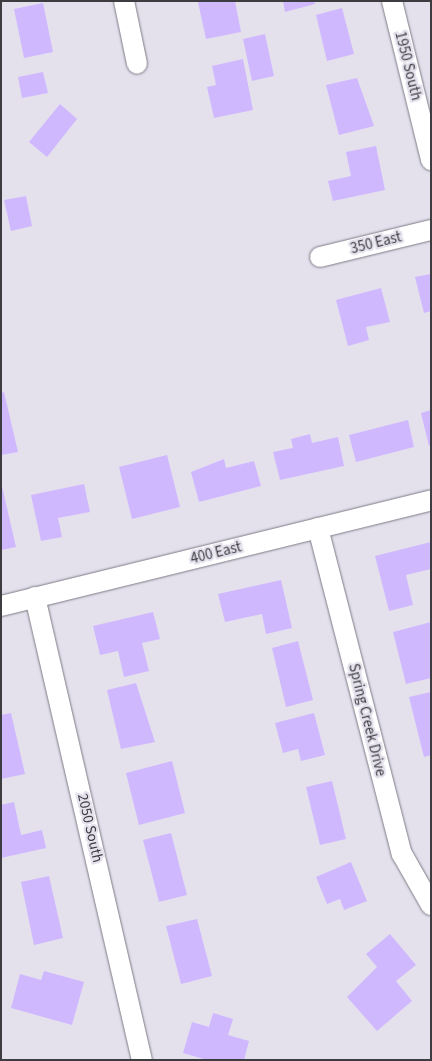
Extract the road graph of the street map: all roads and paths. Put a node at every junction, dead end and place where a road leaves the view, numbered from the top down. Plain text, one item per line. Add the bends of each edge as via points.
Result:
1 (124, 1) edge
2 (392, 1) edge
3 (137, 64) dead end
4 (431, 160) edge
5 (431, 230) edge
6 (320, 257) dead end
7 (431, 500) edge
8 (318, 528) junction
9 (35, 597) junction
10 (1, 606) edge
11 (431, 905) edge
12 (142, 1060) edge

1 - 3 street
2 - 4 street, 1950 South
5 - 6 street, 350 East
7 - 8 street, 400 East
8 - 9 street, 400 East
8 - 11 street, Spring Creek Drive via 402,854
9 - 10 street, 400 East
9 - 12 street, 2050 South

